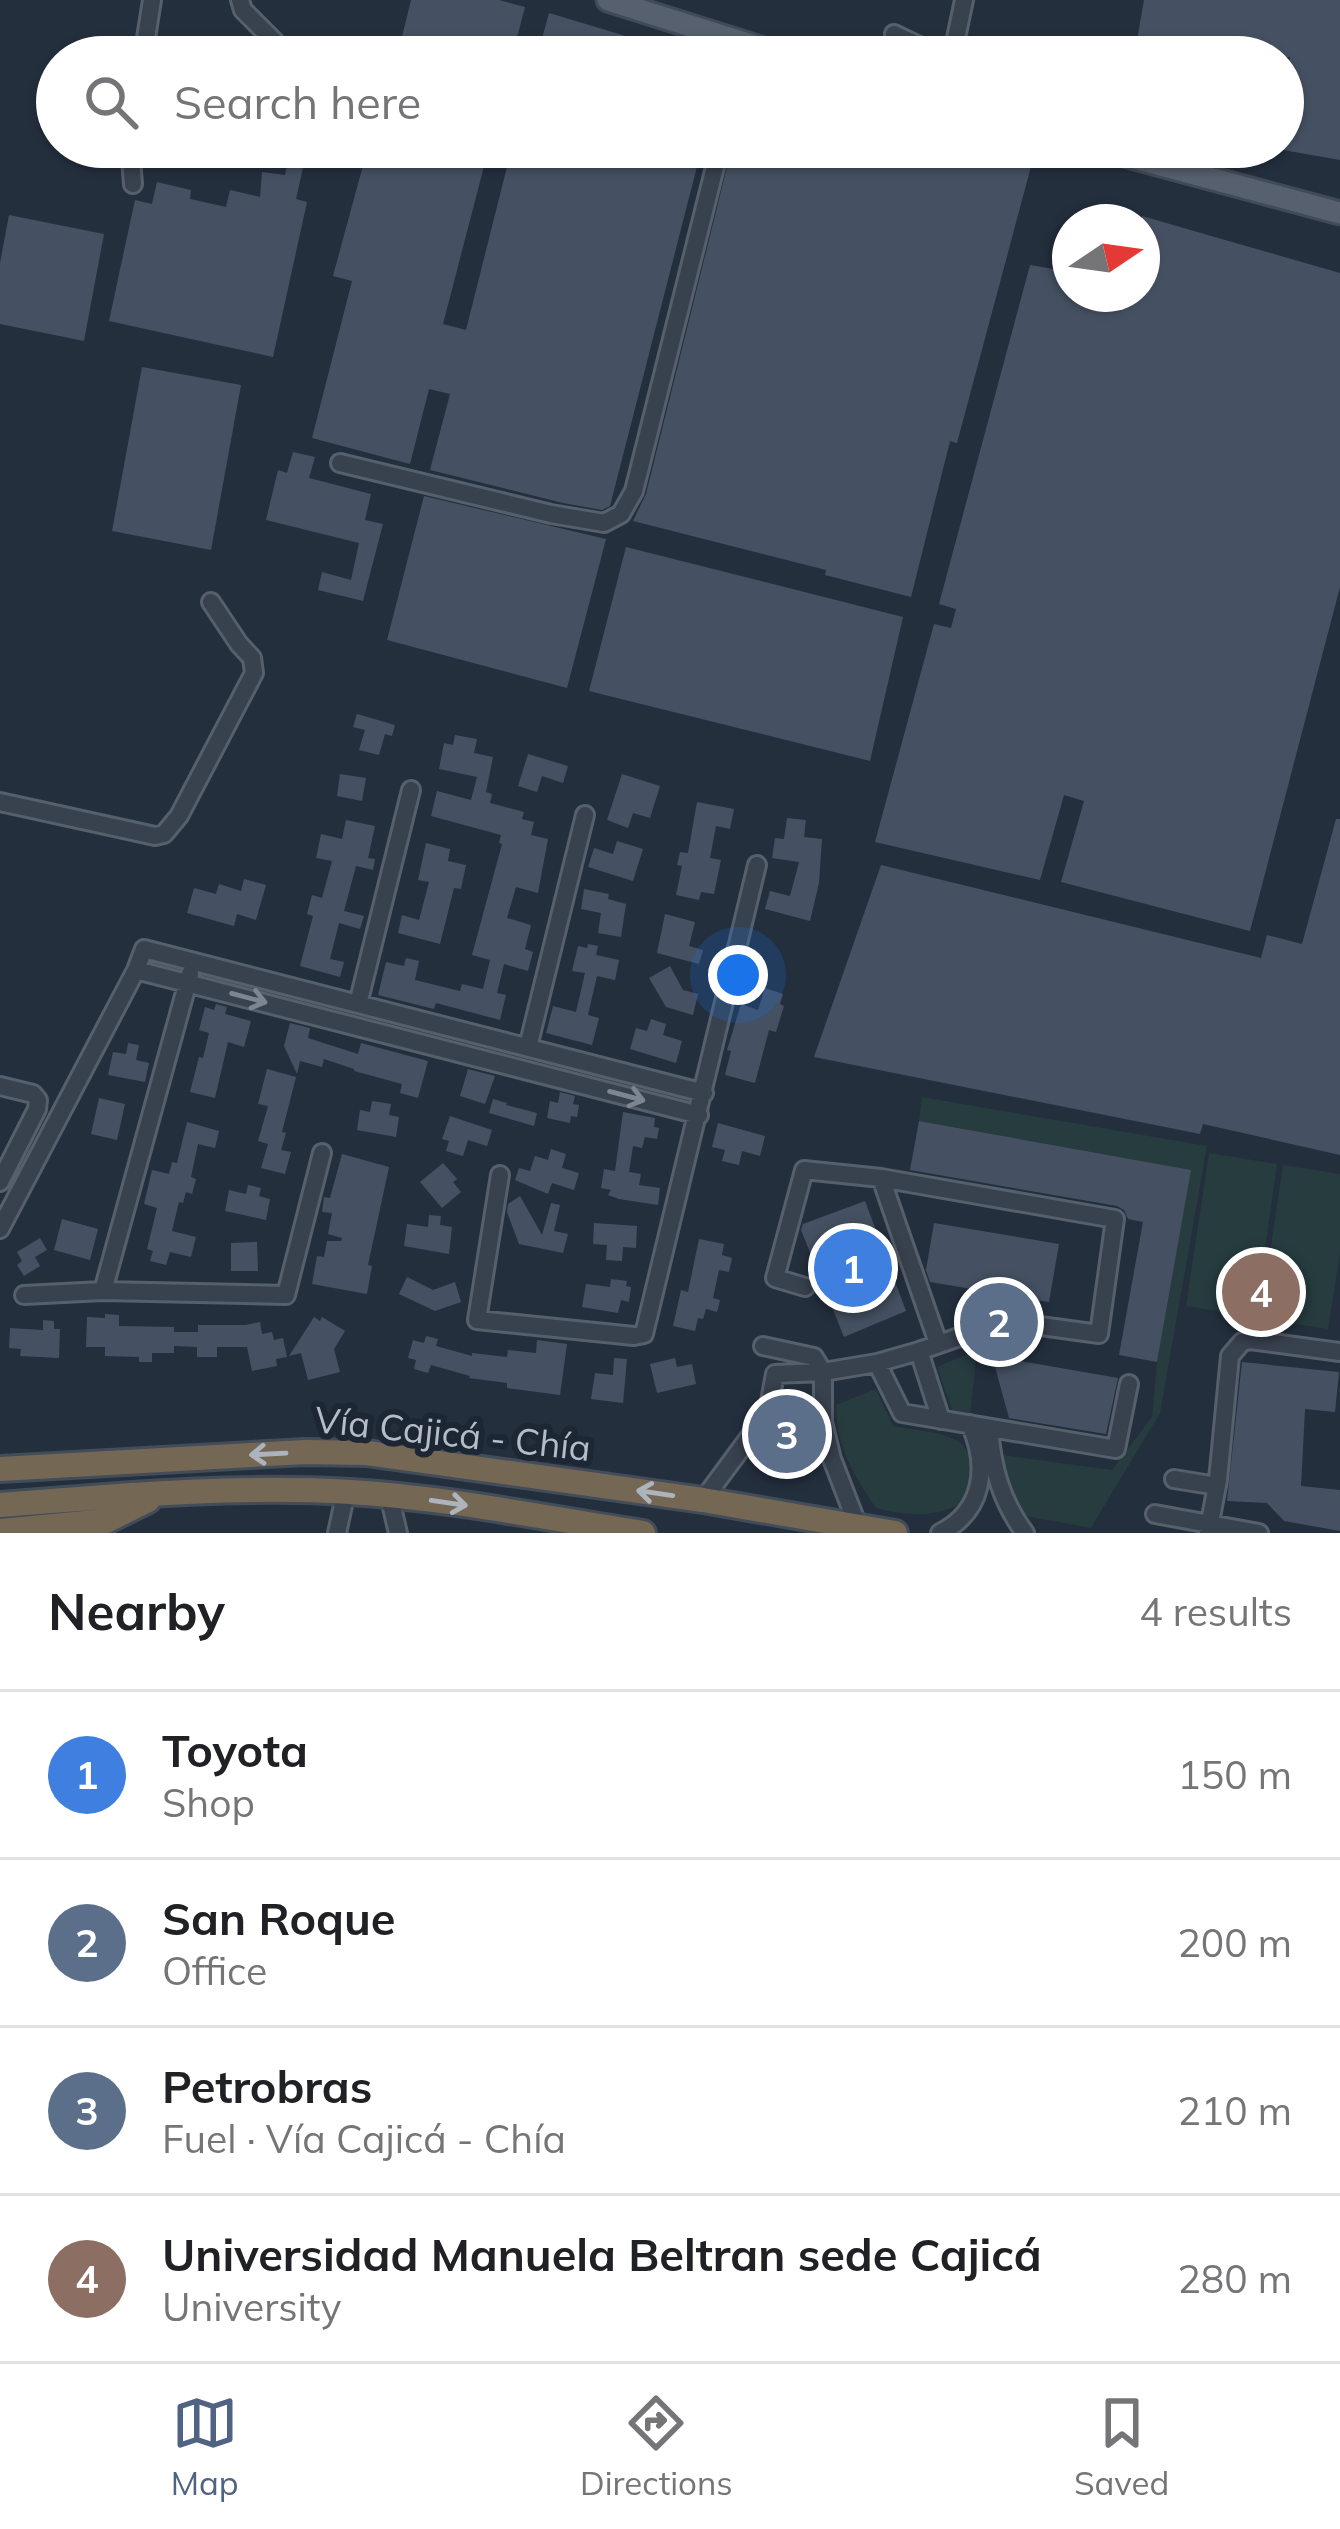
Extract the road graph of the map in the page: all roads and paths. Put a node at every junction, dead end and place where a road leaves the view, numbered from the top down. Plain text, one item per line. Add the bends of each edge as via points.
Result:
1 (152, 0) edge
2 (240, 0) edge
3 (608, 0) edge
4 (964, 0) edge
5 (894, 34) dead end
6 (146, 36) edge
7 (269, 36) edge
8 (705, 36) edge
9 (898, 36) edge
10 (956, 36) edge
11 (132, 168) edge
12 (715, 168) edge
13 (1172, 168) edge
14 (133, 184) dead end
15 (1340, 213) edge
16 (340, 463) dead end
17 (211, 602) dead end
18 (411, 790) dead end
19 (0, 802) edge
20 (585, 815) dead end
21 (757, 865) dead end
22 (194, 962) junction
23 (136, 970) junction
24 (188, 982) junction
25 (358, 1004) junction
26 (449, 1027) junction
27 (443, 1048) junction
28 (528, 1048) junction
29 (0, 1086) edge
30 (704, 1093) junction
31 (699, 1114) junction
32 (322, 1153) dead end
33 (500, 1175) dead end
34 (880, 1178) junction
35 (0, 1182) edge
36 (0, 1229) edge
37 (805, 1287) dead end
38 (104, 1291) junction
39 (24, 1295) dead end
40 (938, 1343) junction
41 (763, 1346) dead end
42 (919, 1351) junction
43 (1340, 1352) edge
44 (878, 1363) junction
45 (823, 1372) junction
46 (1129, 1384) dead end
47 (803, 1419) dead end
48 (941, 1420) junction
49 (823, 1422) junction
50 (970, 1424) junction
51 (989, 1428) junction
52 (0, 1469) edge
53 (1174, 1479) dead end
54 (1217, 1486) junction
55 (166, 1492) junction
56 (346, 1492) junction
57 (389, 1496) junction
58 (703, 1500) junction
59 (0, 1505) edge
60 (1155, 1514) dead end
61 (859, 1528) junction
62 (1209, 1529) edge
63 (0, 1531) edge
64 (337, 1533) edge
65 (398, 1533) edge
66 (643, 1533) edge
67 (895, 1533) edge
68 (940, 1533) edge
69 (1024, 1533) edge
70 (1259, 1533) edge

1 - 6 street
2 - 7 street
3 - 8 main road
4 - 10 street
5 - 9 street
11 - 14 street
12 - 16 street via 634,490 621,514 604,523 551,514
13 - 15 main road
17 - 19 street via 252,658 254,674 164,834
18 - 25 street
20 - 28 street
21 - 30 street
22 - 23 street via 144,949
22 - 24 street
22 - 25 street
23 - 24 street
23 - 36 street
24 -> 27 street
24 - 38 street
25 - 26 street
26 - 27 street
26 - 28 street
27 -> 31 street
28 - 30 street
29 - 35 street via 38,1100
30 - 31 street
31 - 33 street via 644,1334 477,1320
32 - 38 street via 286,1295
34 - 37 street via 804,1170 775,1278
34 - 40 street
34 - 40 street via 1115,1220 1099,1334 1005,1322
38 - 39 street
40 - 42 street
41 - 45 street via 814,1357
42 - 44 street
42 - 48 street
43 - 54 street via 1250,1340 1237,1346
44 - 45 street
44 - 48 street via 902,1413
45 - 49 street
45 - 58 street via 776,1374 772,1413
46 - 51 street via 1116,1449
47 - 49 street
48 - 50 street
49 - 61 street
50 - 51 street
50 - 68 street via 980,1482 962,1516
51 - 69 street via 996,1477
58 -> 52 highway, Vía Cajicá - Chía via 367,1453
53 - 54 street
54 - 62 street
55 - 56 highway
55 - 59 highway
55 - 63 highway via 106,1521
56 - 57 highway
56 - 64 street
57 - 65 street
57 -> 66 highway
58 - 61 highway, Vía Cajicá - Chía
60 - 62 street
61 - 67 highway, Vía Cajicá - Chía
62 - 70 street

